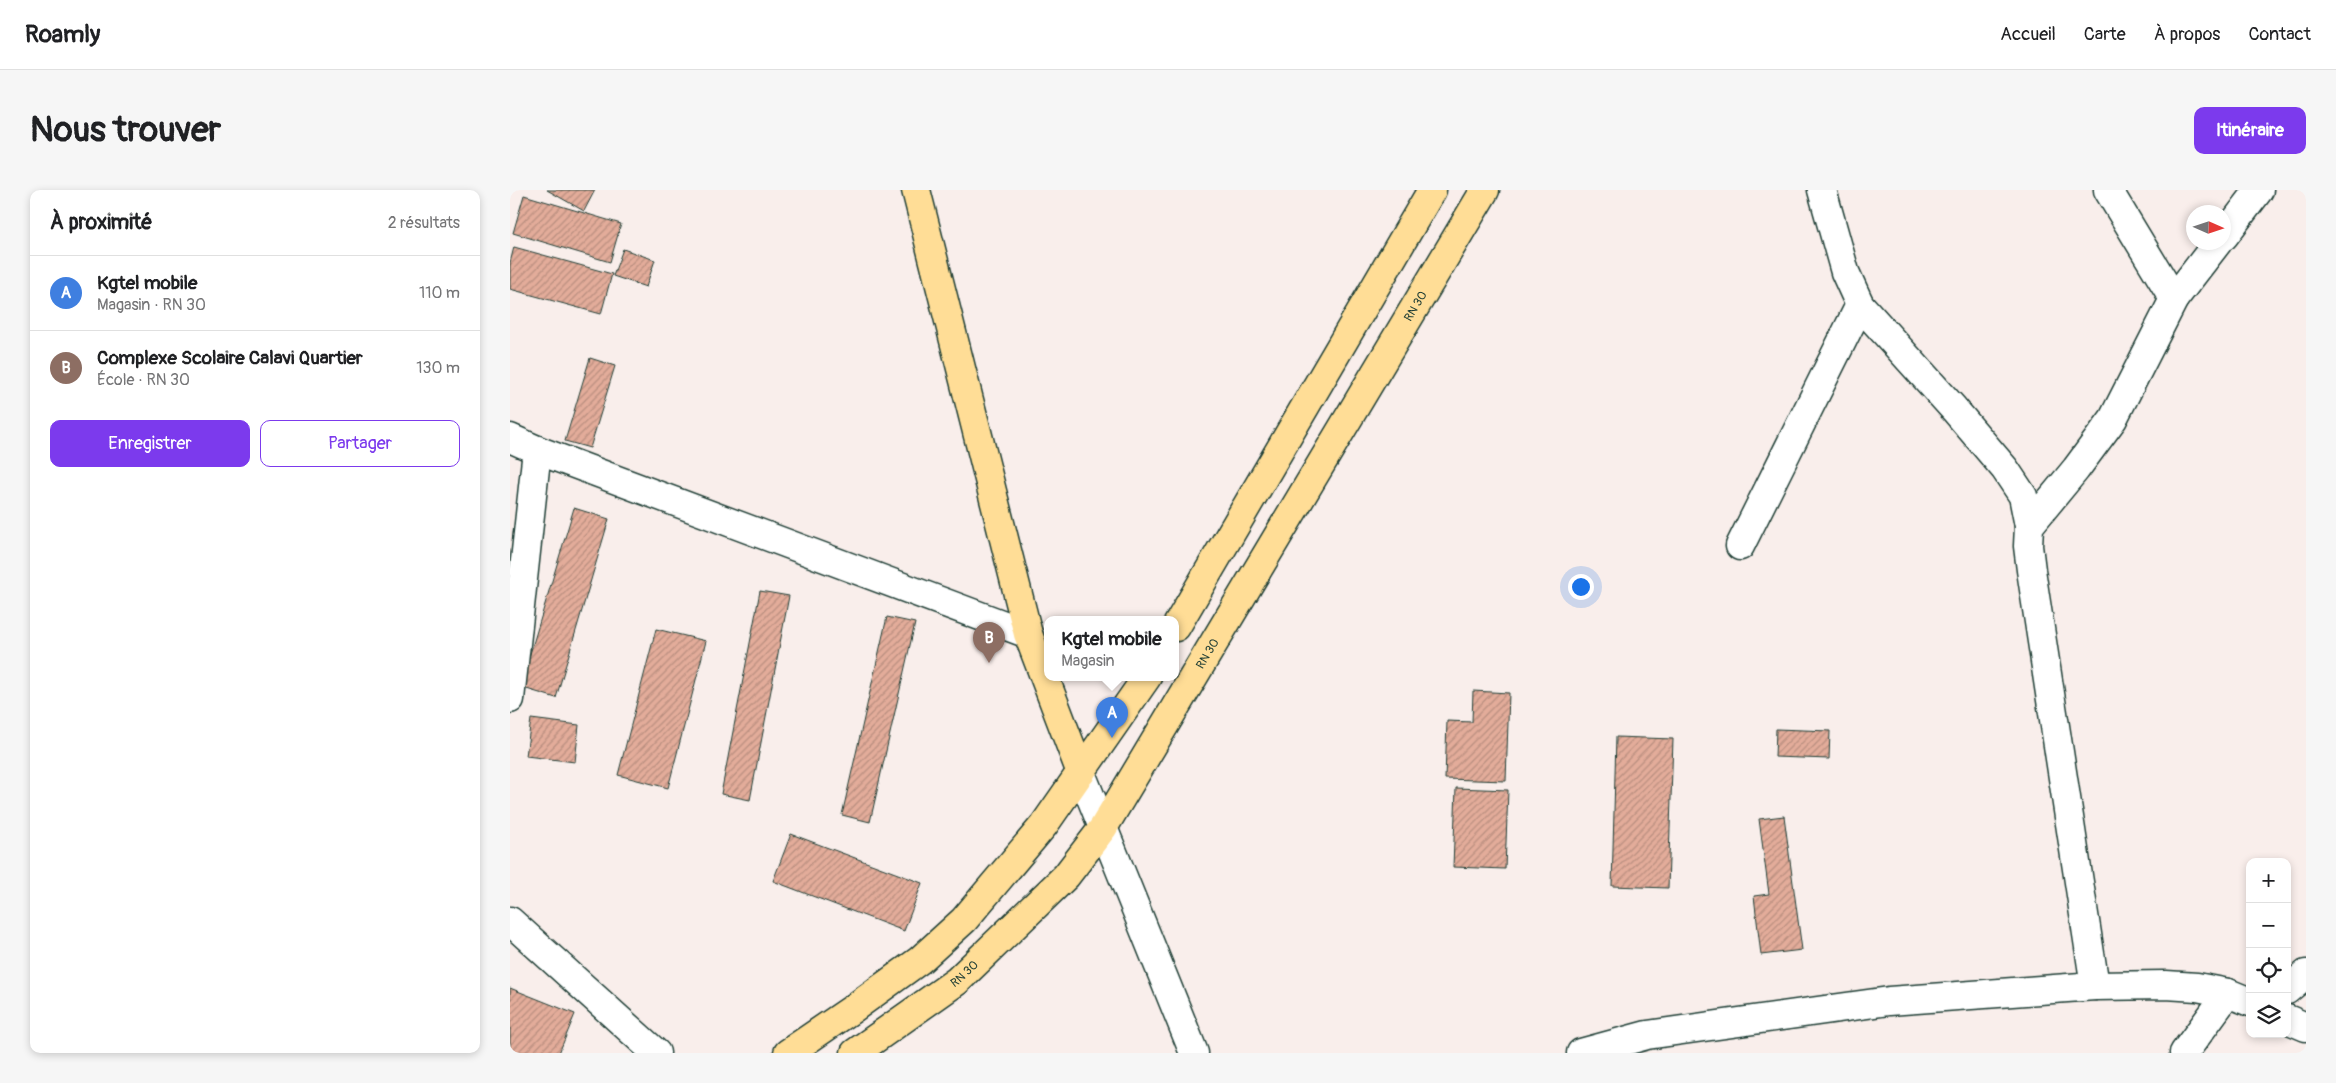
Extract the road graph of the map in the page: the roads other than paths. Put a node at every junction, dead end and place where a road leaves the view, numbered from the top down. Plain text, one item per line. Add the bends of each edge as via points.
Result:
1 (916, 190) edge
2 (1432, 190) edge
3 (1484, 190) edge
4 (1822, 190) edge
5 (2108, 190) edge
6 (2259, 190) edge
7 (2231, 227) edge
8 (2212, 250) edge
9 (2174, 299) junction
10 (1860, 305) junction
11 (510, 438) edge
12 (537, 450) junction
13 (2029, 526) junction
14 (1740, 546) dead end
15 (1179, 622) edge
16 (1028, 634) junction
17 (1044, 676) edge
18 (1046, 681) edge
19 (1144, 681) edge
20 (510, 699) edge
21 (1081, 773) junction
22 (1103, 828) junction
23 (510, 921) edge
24 (2306, 974) edge
25 (2095, 986) junction
26 (2291, 987) edge
27 (2239, 998) edge
28 (2291, 1021) edge
29 (2306, 1027) edge
30 (656, 1053) edge
31 (788, 1053) edge
32 (855, 1053) edge
33 (1194, 1053) edge
34 (1582, 1053) edge
35 (2184, 1053) edge

1 - 16 main road
2 - 15 main road
3 - 22 main road, RN 30 / RN 30
4 - 10 street via 1845,272
5 - 9 street
6 - 7 street
8 - 9 street
9 - 13 street via 2113,420
10 - 13 street via 2005,469 2023,496
10 - 14 street
11 - 12 street
12 - 16 street
12 - 20 street
13 - 25 street via 2031,570
16 - 17 main road
18 - 21 main road
19 - 21 main road
21 - 22 street
21 - 31 main road via 1044,826 964,920 920,960
22 - 32 main road, RN 30 / RN 30 via 1066,876 957,980
22 - 33 street
23 - 30 street
24 - 26 street
25 - 27 street via 2166,984 2196,987
25 - 34 street via 1889,1001 1647,1035
27 - 35 street
28 - 29 street

